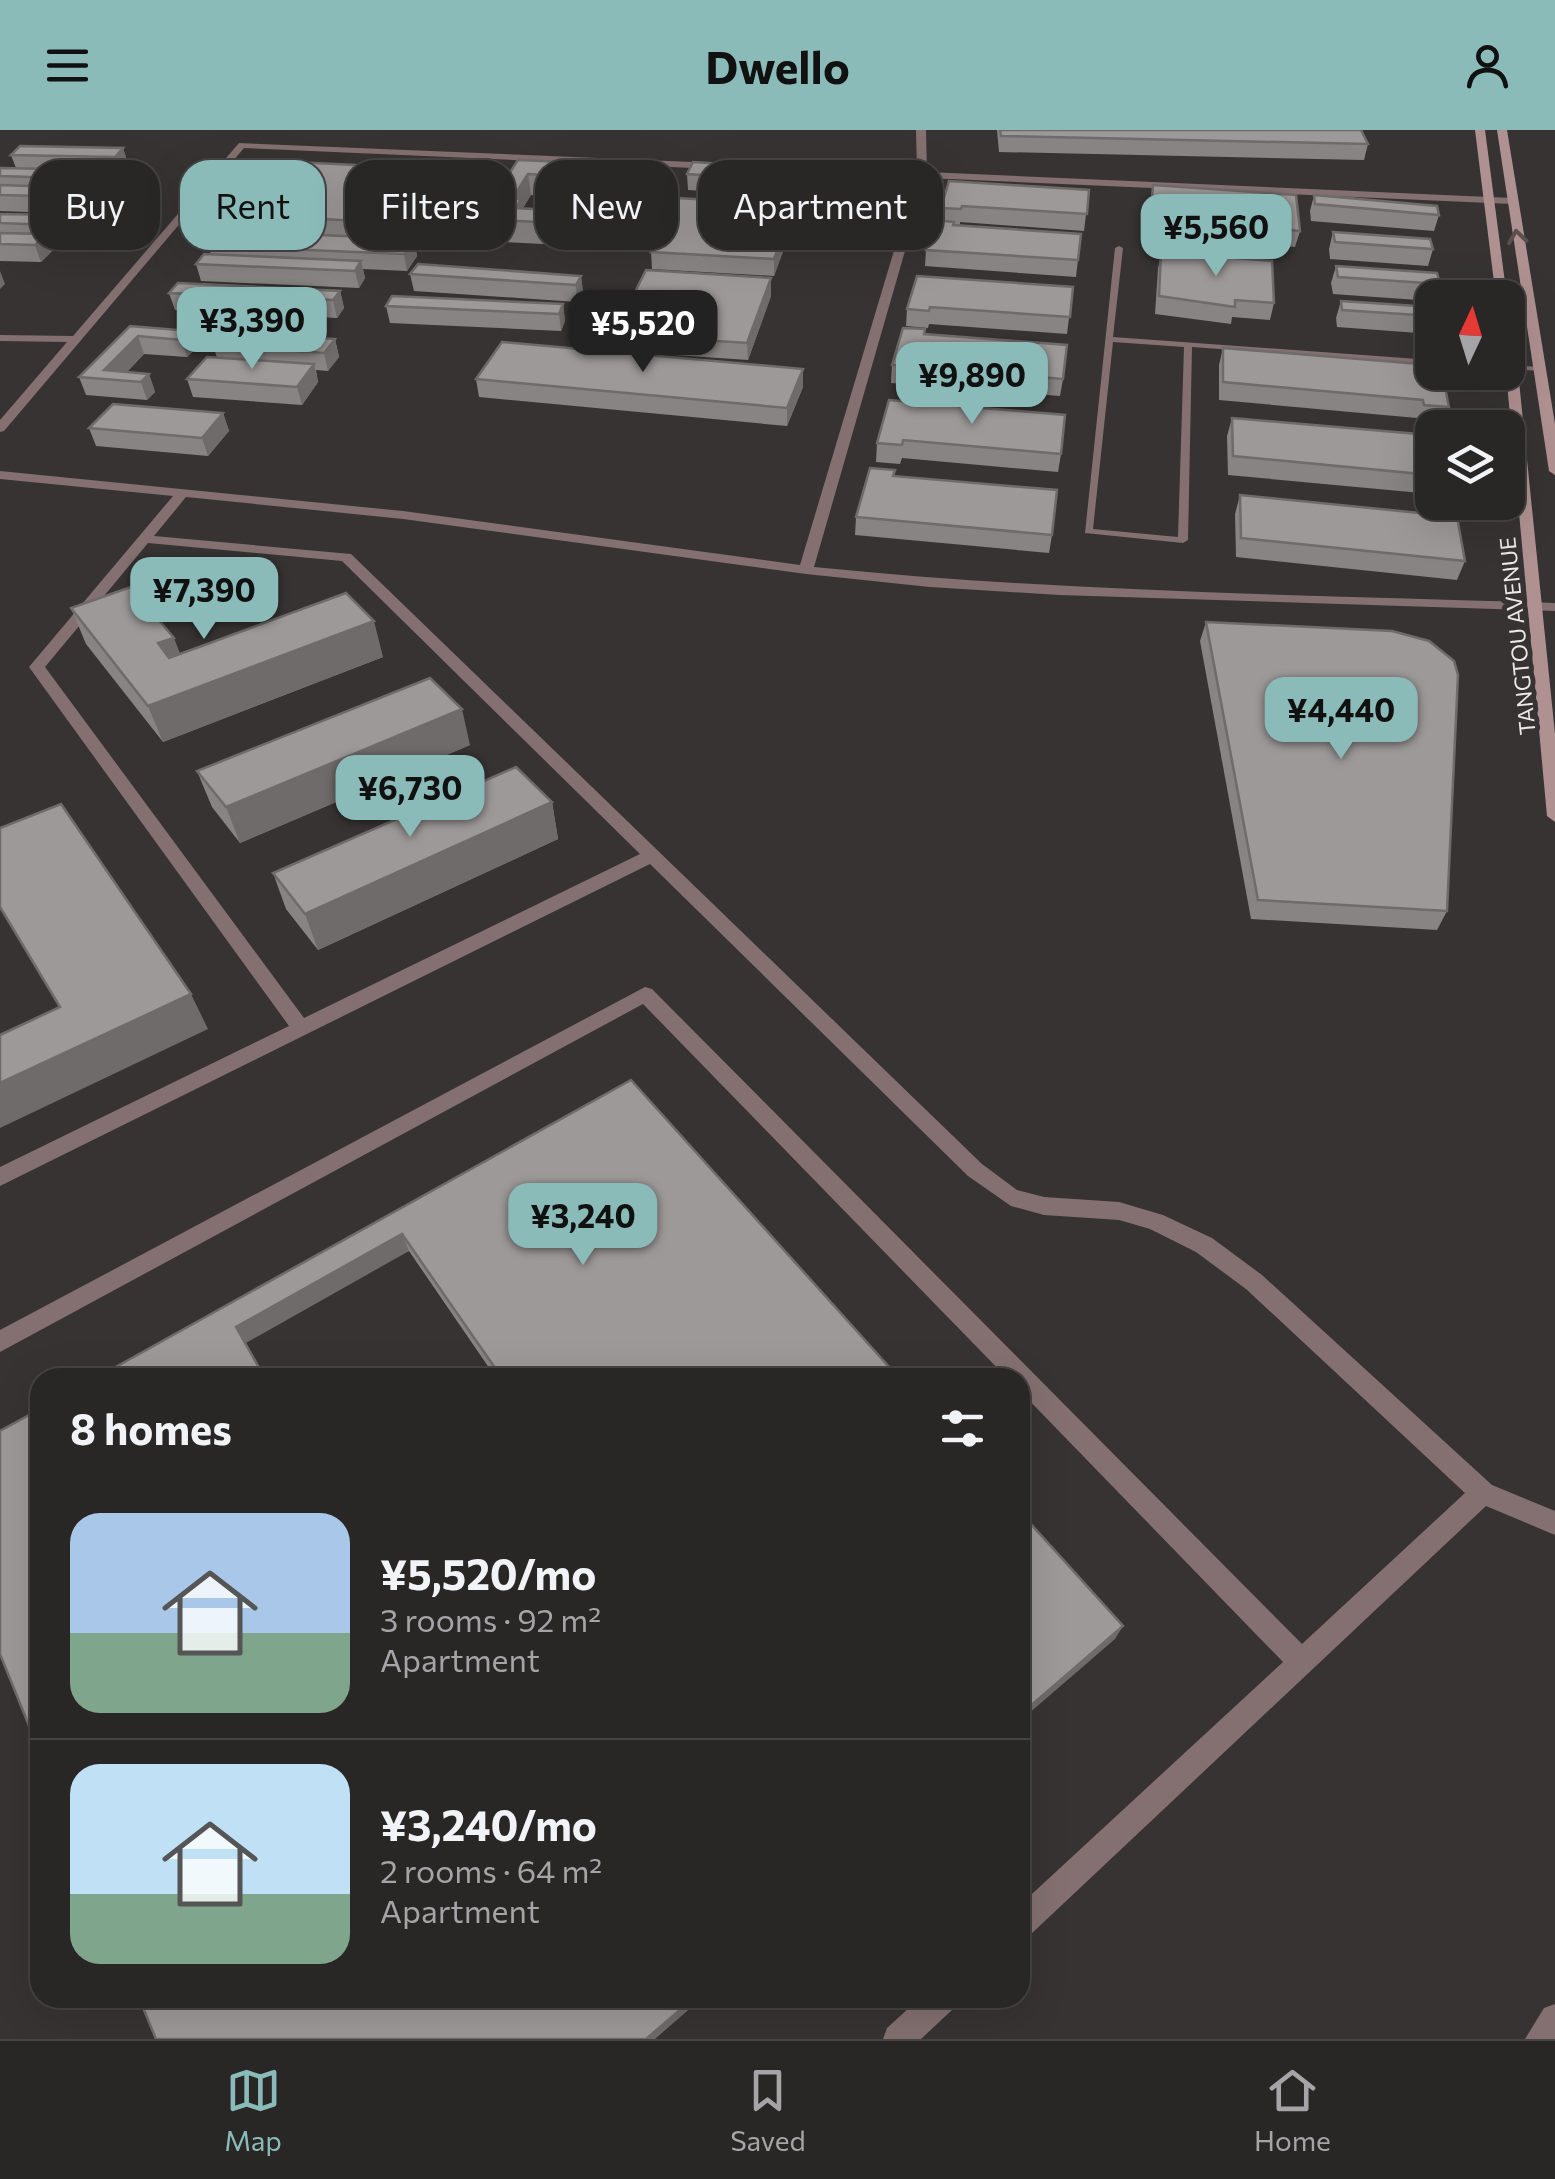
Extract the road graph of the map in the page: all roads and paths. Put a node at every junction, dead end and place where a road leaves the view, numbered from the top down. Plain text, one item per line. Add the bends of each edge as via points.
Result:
1 (922, 130) edge
2 (1480, 130) edge
3 (1502, 130) edge
4 (922, 160) edge
5 (698, 165) edge
6 (943, 176) edge
7 (1488, 200) junction
8 (1512, 201) junction
9 (1119, 248) dead end
10 (900, 250) edge
11 (1499, 280) edge
12 (0, 338) edge
13 (76, 339) junction
14 (1109, 339) junction
15 (1188, 345) junction
16 (1415, 361) edge
17 (1525, 368) edge
18 (1542, 370) junction
19 (1513, 390) edge
20 (0, 428) edge
21 (1555, 471) edge
22 (0, 476) edge
23 (183, 493) junction
24 (144, 538) junction
25 (806, 570) junction
26 (1536, 606) junction
27 (1555, 606) edge
28 (1555, 816) edge
29 (651, 856) junction
30 (302, 1030) junction
31 (0, 1178) edge
32 (0, 1342) edge
33 (1013, 1368) edge
34 (1030, 1385) edge
35 (1483, 1493) junction
36 (1555, 1523) edge
37 (1301, 1661) junction
38 (1030, 1915) edge
39 (931, 2008) edge
40 (1555, 2020) edge
41 (898, 2039) edge
42 (1540, 2039) edge

1 - 4 street
2 - 7 main road
3 - 8 main road
5 - 13 street via 242,145
6 - 7 street
7 - 8 street
7 - 11 main road
18 -> 8 main road
9 - 14 lane
10 - 25 street
12 - 13 street
13 - 20 street
14 - 15 lane
14 - 15 lane via 1088,531 1183,540
15 - 16 lane
17 - 18 lane
18 - 21 main road
19 - 26 main road, TANGTOU AVENUE
22 - 23 street
23 - 24 street
23 - 25 street via 403,515
24 - 29 street via 346,557
24 - 30 street via 37,667
25 - 26 street via 1059,591
26 - 27 street
26 - 28 main road, TANGTOU AVENUE
29 - 30 street
29 - 35 street via 975,1170 1011,1197 1119,1212 1204,1246 1254,1282
30 - 31 street
32 - 33 street via 645,994
34 - 37 street
35 - 36 street
35 - 37 street
37 - 38 street
39 - 41 street
40 - 42 street

